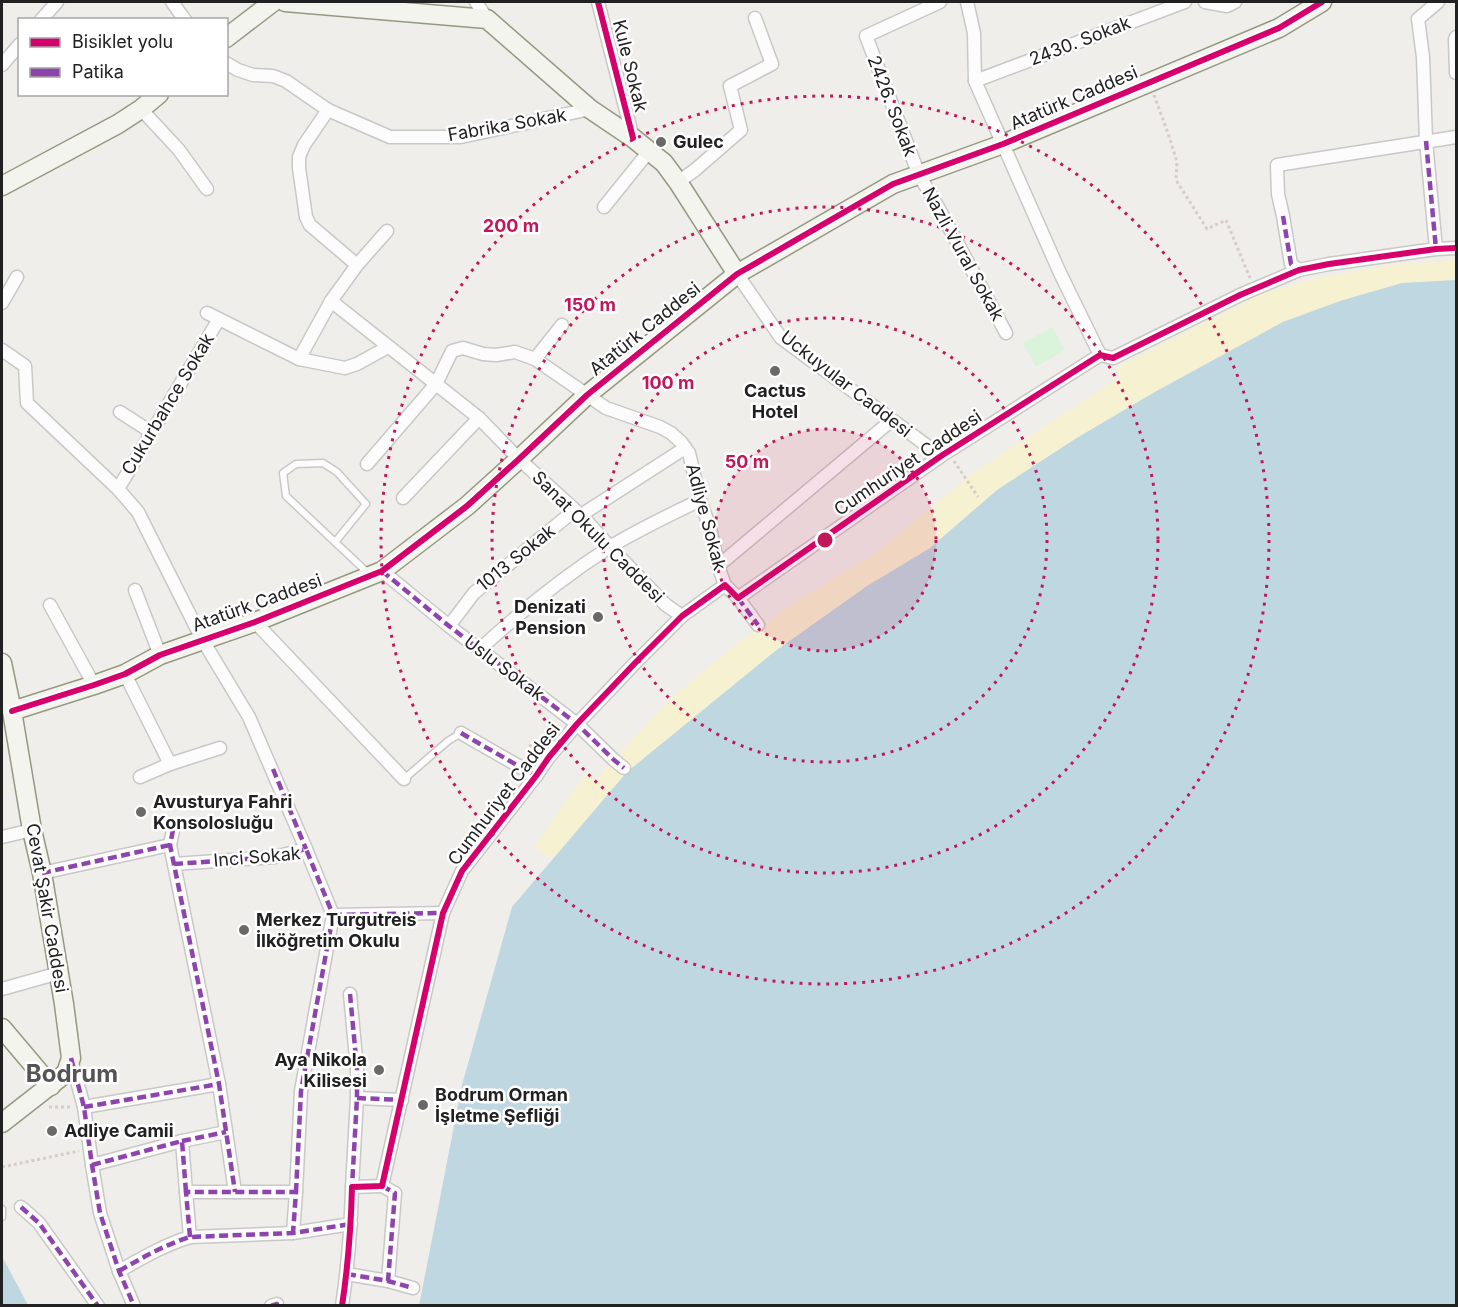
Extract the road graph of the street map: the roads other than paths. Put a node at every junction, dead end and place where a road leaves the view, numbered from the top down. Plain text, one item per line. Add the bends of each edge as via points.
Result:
1 (57, 2) edge
2 (172, 2) edge
3 (273, 2) edge
4 (285, 2) edge
5 (476, 2) edge
6 (598, 2) edge
7 (940, 2) edge
8 (967, 2) edge
9 (1185, 2) edge
10 (1204, 2) edge
11 (1235, 2) edge
12 (1322, 2) edge
13 (1438, 2) edge
14 (43, 18) edge
15 (184, 18) edge
16 (755, 18) dead end
17 (488, 19) junction
18 (228, 36) edge
19 (1456, 37) edge
20 (18, 46) edge
21 (228, 64) edge
22 (2, 65) edge
23 (1456, 74) edge
24 (975, 81) junction
25 (157, 96) edge
26 (141, 109) junction
27 (590, 109) junction
28 (328, 110) junction
29 (1456, 137) edge
30 (633, 138) junction
31 (1426, 141) junction
32 (1003, 144) junction
33 (650, 150) junction
34 (919, 175) junction
35 (678, 182) junction
36 (2, 186) edge
37 (207, 189) dead end
38 (604, 207) dead end
39 (387, 231) dead end
40 (1456, 248) edge
41 (1436, 249) junction
42 (357, 265) junction
43 (1299, 270) junction
44 (737, 274) junction
45 (17, 278) dead end
46 (331, 301) junction
47 (2, 303) edge
48 (207, 313) dead end
49 (219, 319) junction
50 (562, 325) dead end
51 (1006, 333) dead end
52 (388, 347) junction
53 (2, 350) edge
54 (1100, 355) junction
55 (299, 359) junction
56 (535, 359) junction
57 (436, 384) junction
58 (586, 395) junction
59 (120, 411) dead end
60 (479, 418) junction
61 (892, 420) junction
62 (151, 432) junction
63 (685, 448) junction
64 (944, 454) junction
65 (519, 459) junction
66 (367, 464) dead end
67 (118, 489) junction
68 (403, 498) dead end
69 (700, 500) junction
70 (581, 515) junction
71 (336, 541) junction
72 (610, 547) junction
73 (718, 566) junction
74 (377, 574) junction
75 (725, 585) junction
76 (135, 590) dead end
77 (738, 598) junction
78 (50, 606) dead end
79 (682, 616) junction
80 (255, 621) junction
81 (758, 625) dead end
82 (449, 627) junction
83 (202, 639) junction
84 (479, 650) junction
85 (160, 655) junction
86 (2, 663) edge
87 (125, 674) junction
88 (94, 685) junction
89 (12, 711) junction
90 (577, 724) junction
91 (460, 733) joint
92 (220, 748) dead end
93 (170, 764) junction
94 (624, 768) dead end
95 (536, 776) junction
96 (140, 777) dead end
97 (404, 779) joint
98 (32, 830) junction
99 (172, 830) dead end
100 (2, 837) edge
101 (170, 846) junction
102 (306, 849) junction
103 (174, 864) junction
104 (42, 873) junction
105 (443, 914) junction
106 (333, 915) junction
107 (59, 973) junction
108 (2, 989) edge
109 (350, 994) dead end
110 (2, 1028) edge
111 (71, 1058) junction
112 (219, 1084) junction
113 (51, 1086) junction
114 (357, 1098) junction
115 (402, 1100) junction
116 (84, 1107) junction
117 (2, 1123) edge
118 (226, 1132) junction
119 (182, 1141) junction
120 (92, 1165) junction
121 (382, 1186) junction
122 (352, 1187) junction
123 (186, 1192) junction
124 (235, 1192) junction
125 (296, 1192) junction
126 (21, 1207) dead end
127 (2, 1209) edge
128 (2, 1217) edge
129 (351, 1224) junction
130 (292, 1233) junction
131 (190, 1237) junction
132 (119, 1271) junction
133 (347, 1274) junction
134 (388, 1281) junction
135 (413, 1288) dead end
136 (98, 1305) edge
137 (134, 1305) edge
138 (271, 1305) edge
139 (277, 1305) edge
140 (342, 1305) edge

1 - 14 street
2 - 15 street
3 - 18 street
4 - 17 street
5 - 17 street
6 - 30 street, Kule Sokak
7 - 34 street, 2426. Sokak via 866,36
8 - 24 street via 974,33
9 - 24 street, 2430. Sokak
10 - 11 street via 1227,6
12 - 32 street, Atatürk Caddesi via 1279,28
13 - 31 street via 1418,19
16 - 35 street via 772,64 730,86 741,130
17 - 27 street
19 - 23 street
20 - 22 street
21 - 28 street, Fabrika Sokak via 253,75 286,81
24 - 32 street
25 - 26 street
26 - 36 street
26 - 37 street via 179,150
27 - 28 street, Fabrika Sokak via 461,136 390,137
27 - 30 street
28 - 42 street via 299,157 306,217 310,225
29 - 31 street
30 - 33 street
31 - 41 street
31 - 43 street via 1277,165 1278,194 1291,264
32 - 34 street, Atatürk Caddesi
32 - 54 street
33 - 35 street
33 - 38 street
34 - 44 street, Atatürk Caddesi via 893,184
34 - 51 street, Nazli Vural Sokak
35 - 44 street
39 - 42 street
40 - 41 street, Cumhuriyet Caddesi
41 - 43 street, Cumhuriyet Caddesi
42 - 46 street
43 - 54 street, Cumhuriyet Caddesi via 1113,358
44 - 58 street, Atatürk Caddesi
44 - 61 street, Uckuyular Caddesi via 781,338
45 - 47 street
46 - 52 street
46 - 55 street
48 - 49 street, Cukurbahce Sokak
49 - 55 street, Cukurbahce Sokak
49 - 62 street, Cukurbahce Sokak
50 - 56 street
52 - 55 street, Cukurbahce Sokak via 345,368
52 - 57 street
53 - 67 street via 25,366 27,403
54 - 64 street, Cumhuriyet Caddesi
56 - 57 street, Adliye Sokak via 515,352 483,354 463,348 452,351
56 - 58 street, Adliye Sokak
57 - 60 street, Sanat Okulu Caddesi
57 - 66 street, Adliye Sokak
58 - 63 street, Adliye Sokak via 606,408 660,427
58 - 65 street, Atatürk Caddesi
59 - 62 street
60 - 65 street, Sanat Okulu Caddesi
60 - 68 street
61 - 64 street, Uckuyular Caddesi
61 - 73 street
62 - 67 street, Cukurbahce Sokak
63 - 69 street, Adliye Sokak
63 - 70 street, 1013 Sokak
64 - 77 street, Cumhuriyet Caddesi
65 - 70 street, Sanat Okulu Caddesi
65 - 74 street, Atatürk Caddesi via 466,506
67 - 83 street via 138,512
69 - 72 street
69 - 73 street, Adliye Sokak
70 - 72 street, Sanat Okulu Caddesi
70 - 82 street, 1013 Sokak via 570,514 474,593
71 - 71 lane via 286,496 283,473 296,464 323,463 337,472 366,504
71 - 74 lane
72 - 79 street, Sanat Okulu Caddesi via 666,605
72 - 84 street via 513,618
73 - 75 street, Adliye Sokak
74 - 80 street, Atatürk Caddesi
74 - 82 street, Uslu Sokak
75 - 77 street
75 - 79 street, Cumhuriyet Caddesi
76 - 85 street
77 - 81 street
78 - 88 street
79 - 90 street, Cumhuriyet Caddesi
80 - 83 street, Atatürk Caddesi
80 - 97 street
82 - 84 street, Uslu Sokak
83 - 85 street, Atatürk Caddesi
83 - 102 street via 249,717
84 - 90 street, Uslu Sokak
85 - 87 street, Atatürk Caddesi
86 - 89 street, Cevat Şakir Caddesi
87 - 88 street, Atatürk Caddesi
87 - 93 street
88 - 89 street, Atatürk Caddesi
89 - 98 street, Cevat Şakir Caddesi
90 - 94 street, Uslu Sokak
90 - 95 street, Cumhuriyet Caddesi
91 - 95 street
91 - 97 lane
92 - 93 street
93 - 96 street
95 - 105 street, Cumhuriyet Caddesi via 462,871
98 - 100 street
98 - 104 street, Cevat Şakir Caddesi
99 - 101 street
101 - 103 street
101 - 104 street
102 - 103 street, Inci Sokak via 274,857
102 - 106 street, Inci Sokak
103 - 112 street
104 - 107 street, Cevat Şakir Caddesi
105 - 106 street
105 - 115 street, Cumhuriyet Caddesi
106 - 125 street via 301,1091
107 - 108 street
107 - 111 street, Cevat Şakir Caddesi
109 - 114 street
110 - 113 street
111 - 113 street via 66,1073
111 - 116 street
112 - 116 street
112 - 118 street
113 - 117 street
114 - 115 street
114 - 122 street
115 - 121 street, Cumhuriyet Caddesi
116 - 120 street
118 - 119 street
118 - 124 street
119 - 120 street
119 - 123 street
120 - 132 street via 100,1213
121 - 122 street
121 - 134 street via 395,1193
122 - 129 street
123 - 124 street
123 - 131 street
124 - 125 street
125 - 130 street
126 - 136 street via 39,1223
127 - 128 lane
129 - 130 street
129 - 133 street
130 - 131 street
131 - 132 street via 155,1250
132 - 137 street
133 - 134 street
133 - 140 street
134 - 135 street
138 - 139 street

